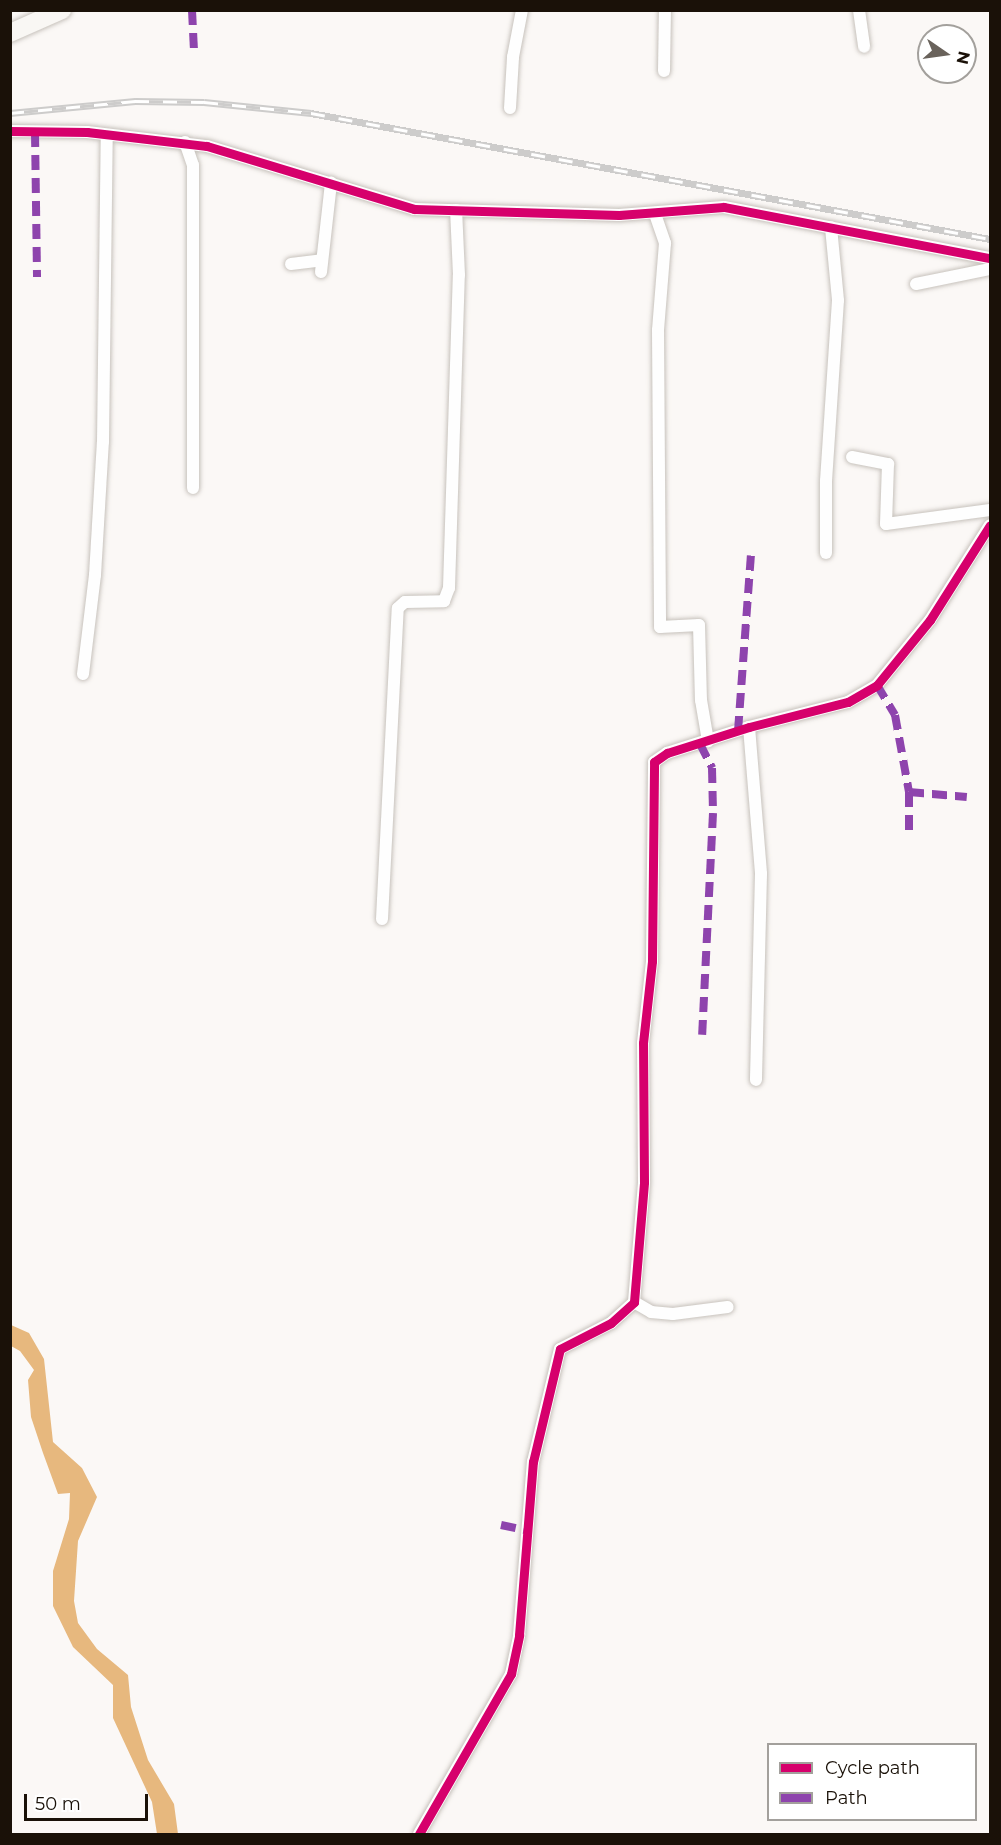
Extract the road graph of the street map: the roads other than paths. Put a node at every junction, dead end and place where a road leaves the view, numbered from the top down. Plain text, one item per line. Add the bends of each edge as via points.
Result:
1 (62, 10) edge
2 (522, 10) edge
3 (665, 10) edge
4 (859, 10) edge
5 (10, 33) edge
6 (864, 47) dead end
7 (664, 71) dead end
8 (510, 108) dead end
9 (10, 131) edge
10 (107, 135) junction
11 (185, 142) junction
12 (331, 183) junction
13 (456, 210) junction
14 (655, 214) junction
15 (831, 227) junction
16 (990, 258) edge
17 (291, 264) dead end
18 (990, 269) edge
19 (916, 285) dead end
20 (852, 457) dead end
21 (194, 488) dead end
22 (990, 510) edge
23 (990, 525) edge
24 (826, 553) dead end
25 (83, 674) dead end
26 (749, 727) junction
27 (708, 741) junction
28 (382, 919) dead end
29 (756, 1080) dead end
30 (634, 1302) junction
31 (728, 1308) dead end
32 (419, 1834) edge

1 - 5 main road
2 - 8 street via 513,57
3 - 7 street
4 - 6 street
9 - 10 street
10 - 11 street
10 - 25 street via 103,442 95,575
11 - 12 street
11 - 21 street via 193,165
12 - 13 street via 399,206
12 - 17 street via 322,266
13 - 14 street
13 - 28 street via 459,275 449,588 444,601 405,602 398,608
14 - 15 street via 724,207
14 - 27 street via 665,243 658,340 660,627 699,625 701,700
15 - 16 street
15 - 24 street via 838,300 826,481
18 - 19 street
20 - 22 street via 888,464 886,524
23 - 26 street via 930,620 877,686 824,710
26 - 27 street
26 - 29 street via 761,874
27 - 30 street via 667,753 654,762 652,770 652,961 643,1043 644,1182
30 - 31 street via 651,1312 673,1314
30 - 32 street via 611,1323 560,1349 533,1462 519,1635 511,1674

